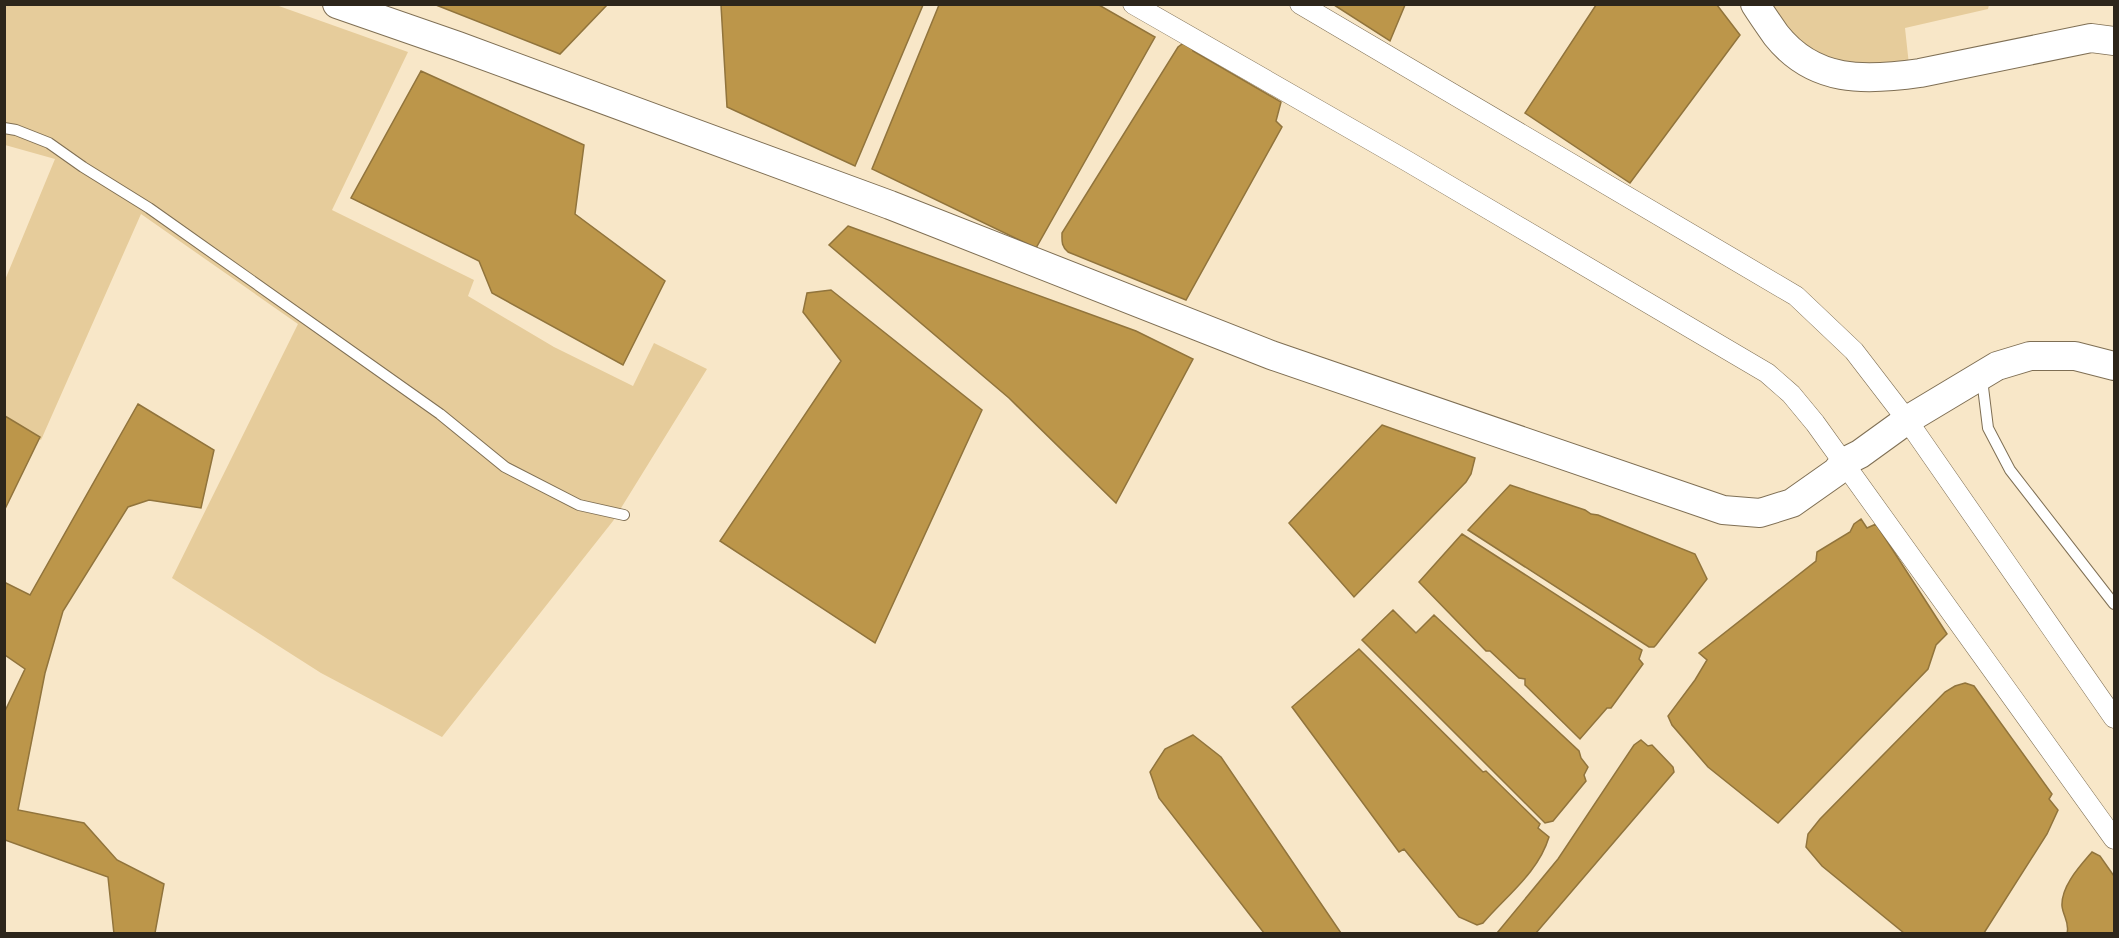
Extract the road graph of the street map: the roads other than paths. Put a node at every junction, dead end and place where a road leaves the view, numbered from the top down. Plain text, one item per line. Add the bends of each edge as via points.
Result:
1 (337, 4) edge
2 (1133, 4) edge
3 (1300, 4) edge
4 (1755, 4) edge
5 (2115, 41) edge
6 (4, 128) edge
7 (2115, 366) edge
8 (1982, 375) junction
9 (1903, 423) junction
10 (1852, 458) junction
11 (624, 515) dead end
12 (2115, 604) edge
13 (2115, 718) edge
14 (2115, 839) edge

1 - 10 street via 890,205 1271,356 1723,510 1760,513 1792,503
2 - 10 street via 1767,373
3 - 9 street via 1796,296 1854,351
4 - 5 street via 1777,36 1800,58 1817,69 1860,77 1920,73 2091,38
6 - 11 lane via 49,143 149,208 440,414 505,467 579,505
7 - 8 street via 2075,356 2030,356
8 - 9 street
8 - 12 lane via 1988,428 2010,470
9 - 10 street
9 - 13 street
10 - 14 street

